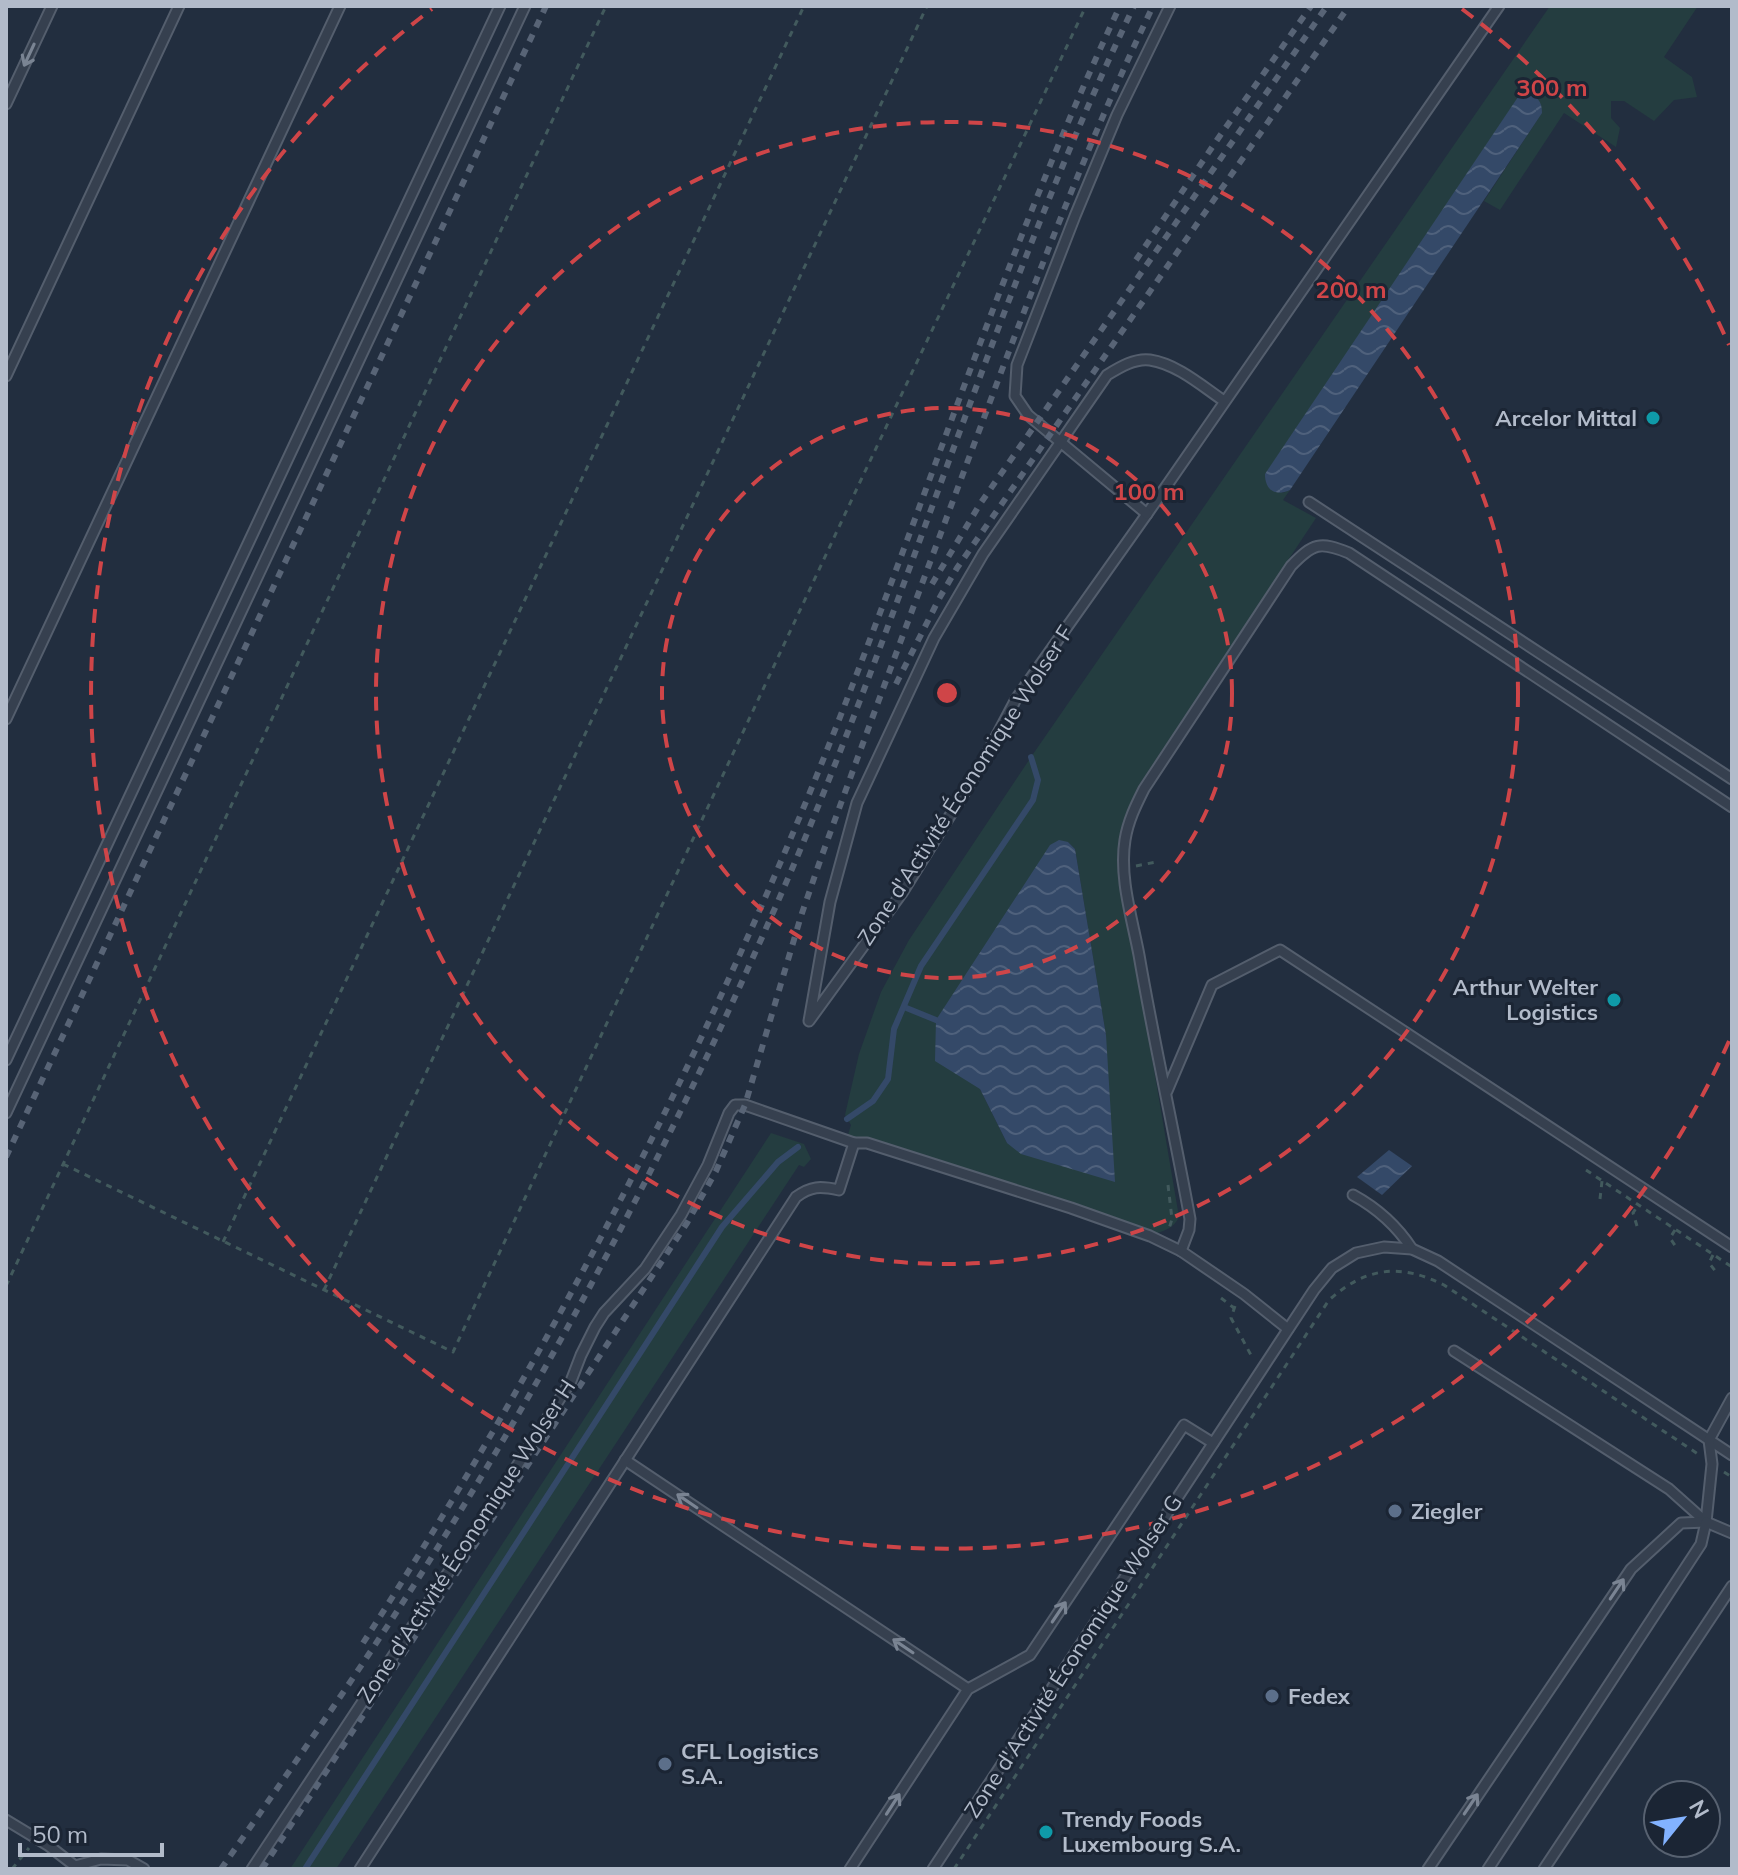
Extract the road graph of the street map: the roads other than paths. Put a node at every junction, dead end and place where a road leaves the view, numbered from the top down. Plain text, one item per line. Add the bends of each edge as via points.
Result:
1 (52, 6) edge
2 (179, 6) edge
3 (340, 6) edge
4 (500, 6) edge
5 (525, 6) edge
6 (1170, 6) edge
7 (1499, 6) edge
8 (6, 104) edge
9 (6, 376) edge
10 (1224, 401) junction
11 (1060, 443) junction
12 (1309, 502) dead end
13 (1147, 514) junction
14 (6, 719) edge
15 (1732, 779) edge
16 (1732, 807) edge
17 (6, 1060) edge
18 (1167, 1093) junction
19 (6, 1113) edge
20 (850, 1142) junction
21 (1353, 1195) dead end
22 (1732, 1247) edge
23 (1412, 1249) junction
24 (1181, 1251) junction
25 (1288, 1329) junction
26 (1454, 1351) dead end
27 (1732, 1398) edge
28 (1709, 1440) junction
29 (1213, 1443) junction
30 (1732, 1455) edge
31 (625, 1460) junction
32 (1706, 1522) junction
33 (1732, 1533) edge
34 (1732, 1586) edge
35 (968, 1689) junction
36 (6, 1820) edge
37 (67, 1866) edge
38 (144, 1869) edge
39 (252, 1869) edge
40 (360, 1869) edge
41 (850, 1869) edge
42 (933, 1869) edge
43 (1428, 1869) edge
44 (1488, 1869) edge
45 (1544, 1869) edge

1 -> 8 lane
2 - 9 lane
3 - 14 lane
4 - 17 lane
5 - 19 lane
6 - 11 lane via 1117,115 1017,365 1015,396
7 - 10 lane, Zone d'Activité Économique Wolser F
10 - 11 lane, Zone d'Activité Économique Wolser F via 1177,369 1148,359 1125,364 1107,375
10 - 13 lane, Zone d'Activité Économique Wolser F
11 - 13 lane
11 - 13 lane, Zone d'Activité Économique Wolser F via 983,554 934,638 857,803 830,902 809,1021 910,880 1016,699
12 - 15 lane
16 - 18 lane via 1349,553 1328,545 1306,549 1144,789 1125,840 1128,895
18 - 22 lane via 1212,985 1280,950
18 - 24 lane via 1190,1219
20 - 24 lane via 1071,1208
20 - 31 lane via 839,1190 817,1187 796,1197
20 - 39 lane, Zone d'Activité Économique Wolser H via 735,1105 681,1215 645,1269 604,1313 571,1381
21 - 23 lane via 1373,1206
23 - 25 lane, Zone d'Activité Économique Wolser G via 1356,1253 1332,1268
23 - 28 lane, Zone d'Activité Économique Wolser G
24 - 25 lane
25 - 29 lane, Zone d'Activité Économique Wolser G
26 - 32 lane via 1669,1489
27 - 28 lane
28 - 30 lane, Zone d'Activité Économique Wolser G
28 - 32 lane
35 -> 29 lane, Zone d'Activité Économique Wolser G via 1030,1655 1184,1425
29 - 42 lane, Zone d'Activité Économique Wolser G
35 -> 31 lane
31 - 40 lane
32 - 33 lane
43 -> 32 lane via 1631,1569 1681,1523
32 - 44 lane via 1701,1544
34 - 45 lane
41 -> 35 lane, Zone d'Activité Économique Wolser G
36 - 37 lane
37 - 38 lane via 128,1860

